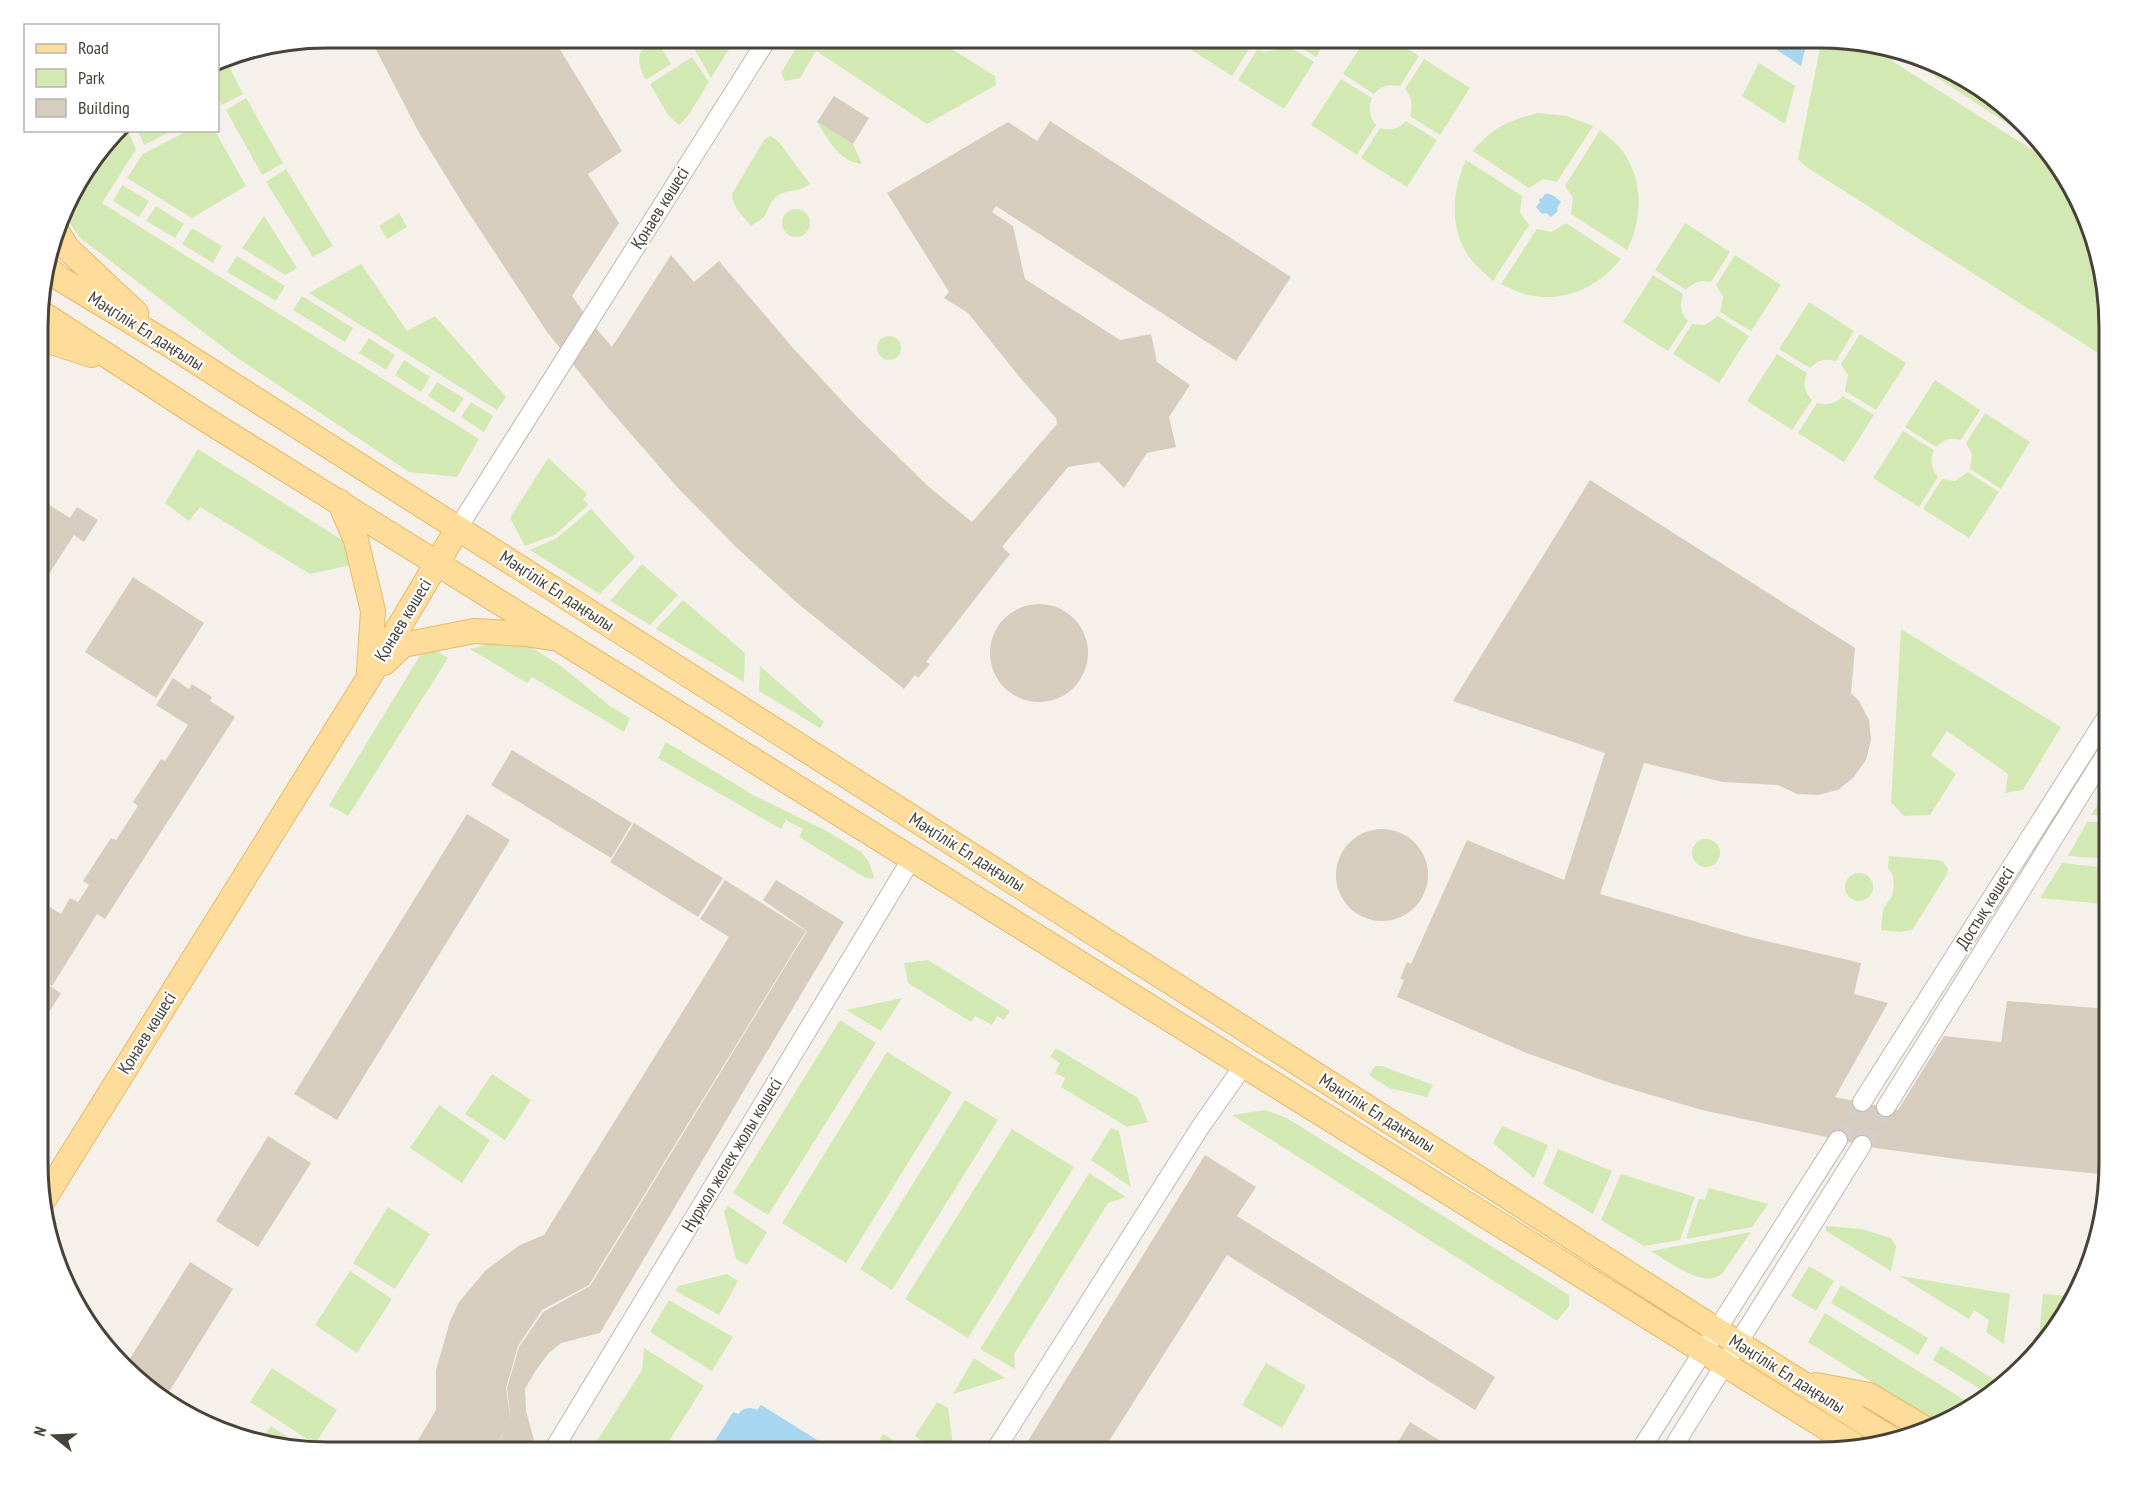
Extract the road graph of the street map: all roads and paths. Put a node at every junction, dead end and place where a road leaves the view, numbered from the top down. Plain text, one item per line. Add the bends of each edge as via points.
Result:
1 (762, 48) edge
2 (62, 240) edge
3 (53, 272) edge
4 (49, 316) edge
5 (48, 341) edge
6 (170, 345) junction
7 (119, 364) junction
8 (339, 501) junction
9 (458, 528) junction
10 (438, 562) junction
11 (562, 640) junction
12 (368, 679) junction
13 (2099, 729) edge
14 (2099, 765) edge
15 (912, 858) junction
16 (1244, 1065) junction
17 (1862, 1102) tunnel mouth
18 (1886, 1107) tunnel mouth
19 (1838, 1140) tunnel mouth
20 (1862, 1145) tunnel mouth
21 (49, 1190) edge
22 (1717, 1330) junction
23 (1738, 1344) junction
24 (1704, 1351) junction
25 (1725, 1364) junction
26 (1801, 1382) junction
27 (1776, 1396) junction
28 (1918, 1424) edge
29 (1884, 1435) edge
30 (1847, 1441) edge
31 (558, 1442) edge
32 (999, 1442) edge
33 (1646, 1442) edge
34 (1676, 1442) edge
35 (1822, 1442) edge

1 - 9 street, Қонаев көшесі
2 - 6 main road
3 - 6 main road, Мәңгілік Ел даңғылы
4 - 7 main road, Мәңгілік Ел даңғылы
5 - 7 main road
6 - 9 main road, Мәңгілік Ел даңғылы
7 - 8 main road, Мәңгілік Ел даңғылы
8 - 10 main road, Мәңгілік Ел даңғылы
8 - 12 main road via 356,540 373,611
9 - 10 main road, Қонаев көшесі
9 - 22 main road, Мәңгілік Ел даңғылы
10 - 11 main road, Мәңгілік Ел даңғылы
10 - 12 main road, Қонаев көшесі
11 - 12 main road via 474,631 403,645
11 - 15 main road, Мәңгілік Ел даңғылы
12 - 21 main road, Қонаев көшесі
13 - 17 street, Достық көшесі
14 - 18 street, Достық көшесі
15 - 16 main road, Мәңгілік Ел даңғылы
15 - 31 street, Нұржол желек жолы көшесі
16 - 24 main road, Мәңгілік Ел даңғылы
16 - 32 street
19 - 22 street
20 - 23 street
22 - 23 main road, Мәңгілік Ел даңғылы
22 - 24 street
23 - 25 street
23 - 26 main road, Мәңгілік Ел даңғылы
24 - 25 main road, Мәңгілік Ел даңғылы
24 - 33 street
25 - 27 main road, Мәңгілік Ел даңғылы
25 - 34 street
26 - 28 main road via 1869,1395
26 - 29 main road, Мәңгілік Ел даңғылы
27 - 30 main road, Мәңгілік Ел даңғылы
27 - 35 main road

